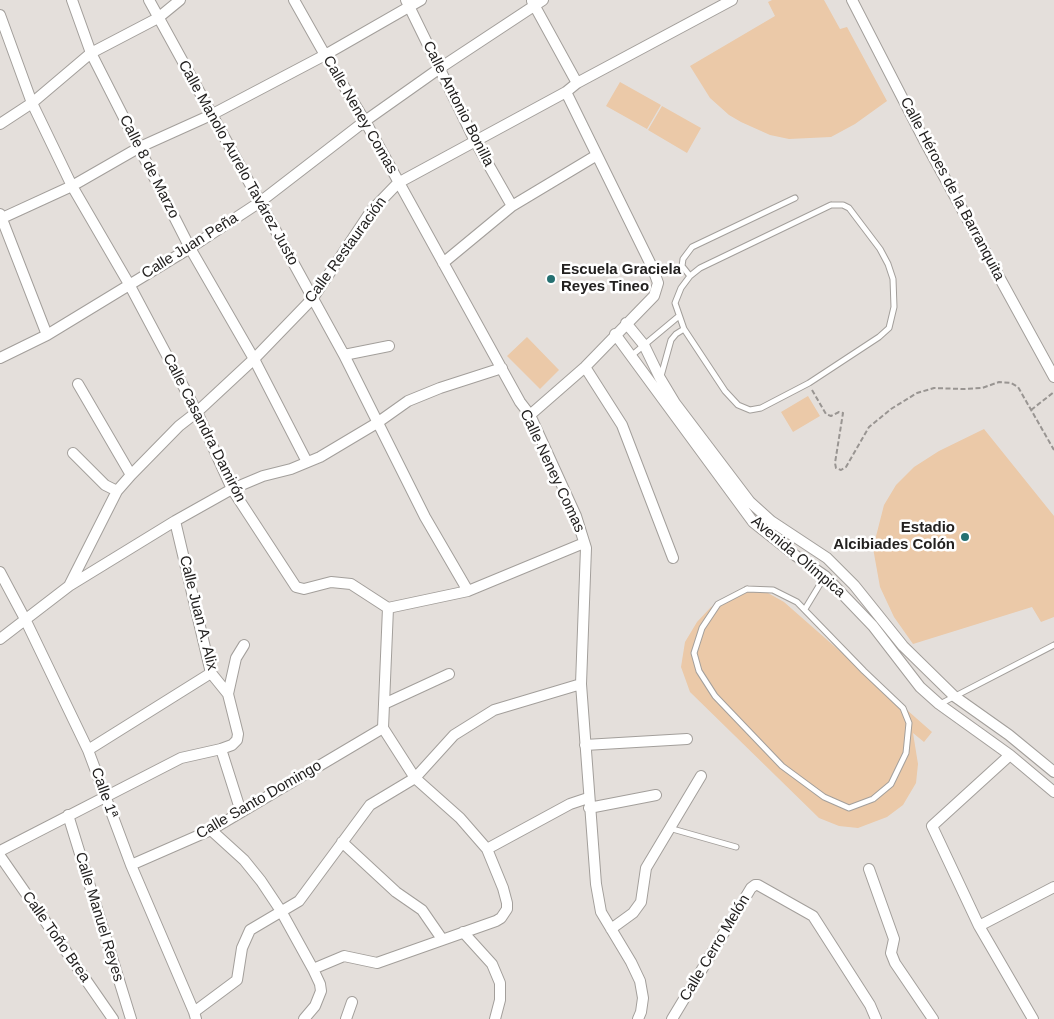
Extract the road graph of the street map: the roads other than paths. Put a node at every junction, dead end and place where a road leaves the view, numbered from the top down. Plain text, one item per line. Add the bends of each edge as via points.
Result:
1 (72, 0) edge
2 (149, 0) edge
3 (180, 0) edge
4 (294, 0) edge
5 (421, 0) edge
6 (732, 0) edge
7 (852, 0) edge
8 (536, 2) edge
9 (407, 4) edge
10 (0, 15) edge
11 (158, 18) junction
12 (92, 53) junction
13 (325, 56) junction
14 (440, 68) junction
15 (578, 83) junction
16 (566, 92) junction
17 (32, 103) junction
18 (211, 115) junction
19 (365, 121) junction
20 (0, 124) edge
21 (475, 141) junction
22 (140, 147) junction
23 (597, 155) junction
24 (398, 183) junction
25 (72, 186) junction
26 (795, 198) dead end
27 (260, 202) junction
28 (512, 206) junction
29 (1, 217) edge
30 (190, 248) junction
31 (443, 263) junction
32 (690, 276) junction
33 (129, 284) junction
34 (313, 298) junction
35 (679, 316) junction
36 (626, 323) junction
37 (684, 329) junction
38 (615, 334) junction
39 (46, 335) junction
40 (644, 345) junction
41 (389, 346) dead end
42 (344, 355) junction
43 (631, 356) junction
44 (0, 358) edge
45 (254, 359) junction
46 (585, 367) junction
47 (502, 368) junction
48 (1054, 377) edge
49 (660, 378) junction
50 (78, 384) dead end
51 (656, 391) junction
52 (197, 412) junction
53 (530, 415) junction
54 (377, 423) junction
55 (73, 452) dead end
56 (307, 462) junction
57 (131, 475) junction
58 (232, 488) junction
59 (117, 491) junction
60 (175, 521) junction
61 (584, 543) junction
62 (673, 558) dead end
63 (0, 572) edge
64 (825, 576) junction
65 (69, 586) junction
66 (468, 591) junction
67 (388, 608) junction
68 (804, 608) junction
69 (25, 618) junction
70 (0, 639) edge
71 (244, 645) dead end
72 (1054, 646) edge
73 (211, 673) junction
74 (449, 674) dead end
75 (581, 684) junction
76 (228, 694) junction
77 (954, 696) junction
78 (384, 704) junction
79 (939, 704) junction
80 (383, 728) junction
81 (687, 739) dead end
82 (585, 745) junction
83 (221, 749) junction
84 (88, 750) junction
85 (1010, 755) junction
86 (1054, 772) edge
87 (701, 776) dead end
88 (416, 778) junction
89 (1054, 792) edge
90 (656, 795) dead end
91 (105, 797) junction
92 (589, 803) junction
93 (241, 812) junction
94 (68, 815) junction
95 (669, 828) junction
96 (212, 830) junction
97 (342, 842) junction
98 (736, 847) dead end
99 (487, 850) junction
100 (0, 851) edge
101 (0, 856) edge
102 (131, 865) junction
103 (869, 868) dead end
104 (1054, 887) edge
105 (281, 911) junction
106 (979, 926) junction
107 (611, 929) junction
108 (463, 932) junction
109 (442, 939) junction
110 (313, 969) junction
111 (352, 1002) dead end
112 (195, 1015) edge
113 (309, 1017) edge
114 (113, 1019) edge
115 (131, 1019) edge
116 (346, 1019) edge
117 (495, 1019) edge
118 (638, 1019) edge
119 (672, 1019) edge
120 (876, 1019) edge
121 (933, 1019) edge
122 (1033, 1019) edge

1 - 12 street, Calle 8 de Marzo
2 - 11 street, Calle Manolo Aurelo Tavárez Justo
3 - 11 street
4 - 13 street, Calle Neney Comas
5 - 9 street
6 - 15 street, Calle Restauración
7 - 48 street, Calle Héroes de la Barranquita via 924,140
8 - 14 street, Calle Juan Peña
8 - 15 street
9 - 13 street
9 - 14 street, Calle Antonio Bonilla
10 - 17 street, Calle Casandra Damirón
11 - 12 street
11 - 18 street, Calle Manolo Aurelo Tavárez Justo
12 - 17 street
12 - 22 street, Calle 8 de Marzo
13 - 18 street
13 - 19 street, Calle Neney Comas
14 - 19 street, Calle Juan Peña
14 - 21 street, Calle Antonio Bonilla
15 - 16 street, Calle Restauración
16 - 21 street, Calle Restauración
16 - 23 street
17 - 20 street
17 - 25 street, Calle Casandra Damirón
18 - 22 street
18 - 27 street, Calle Manolo Aurelo Tavárez Justo
19 - 24 street, Calle Neney Comas
19 - 27 street, Calle Juan Peña
21 - 24 street, Calle Restauración
21 - 28 street, Calle Antonio Bonilla
22 - 25 street
22 - 30 street, Calle 8 de Marzo
23 - 28 street
23 - 36 street via 658,283 654,296
24 - 31 street, Calle Neney Comas
24 - 34 street, Calle Restauración via 371,211
25 - 29 street
25 - 33 street, Calle Casandra Damirón
26 - 32 lane via 692,248 682,259 682,266
27 - 30 street, Calle Juan Peña
27 - 34 street, Calle Manolo Aurelo Tavárez Justo
28 - 31 street
29 - 39 street
30 - 33 street, Calle Juan Peña
30 - 45 street, Calle 8 de Marzo
31 - 47 street, Calle Neney Comas
32 - 35 lane via 675,303
32 - 37 lane via 700,268 831,205 842,205 849,208 888,264 893,279 894,307 892,320 879,337 809,383 761,408 750,410 738,405 725,391
33 - 39 street, Calle Juan Peña
33 - 52 street, Calle Casandra Damirón
34 - 42 street, Calle Manolo Aurelo Tavárez Justo
34 - 45 street, Calle Restauración
35 - 37 lane
35 - 40 lane
36 - 38 street
36 - 40 street
37 - 49 lane via 671,340
38 - 43 street, Avenida Olímpica
38 - 46 street
39 - 44 street, Calle Juan Peña
40 - 43 lane
40 - 49 street
41 - 42 street
42 - 54 street, Calle Manolo Aurelo Tavárez Justo
43 - 51 street, Avenida Olímpica
45 - 52 street, Calle Restauración
45 - 56 street, Calle 8 de Marzo
46 - 53 street
46 - 62 street via 622,425
47 - 53 street, Calle Neney Comas
47 - 54 street via 408,402
49 - 51 lane
49 - 77 street via 675,403 750,502 771,522 827,558 854,584 903,646
50 - 57 street
51 - 64 street, Avenida Olímpica via 753,522
52 - 57 street, Calle Restauración
52 - 58 street, Calle Casandra Damirón
53 - 61 street, Calle Neney Comas via 576,516
54 - 56 street
54 - 66 street, Calle Manolo Aurelo Tavárez Justo via 425,517
55 - 59 street via 105,485
56 - 58 street
57 - 59 street, Calle Restauración
58 - 60 street
58 - 67 street, Calle Casandra Damirón via 296,586 304,589 331,582 351,584
59 - 65 street, Calle Restauración
60 - 65 street
60 - 73 street, Calle Juan A. Alix
61 - 66 street
61 - 75 street, Calle Neney Comas
63 - 69 street, Calle 1ª
64 - 68 lane
64 - 79 street, Avenida Olímpica via 874,626 920,687
65 - 69 street, Calle Restauración
66 - 67 street
67 - 78 street
68 - 68 lane via 903,708 908,722 906,753 891,784 873,799 848,808 824,797 782,766 715,696 699,671 694,653 702,628 718,604 747,589 774,590
69 - 70 street, Calle Restauración
69 - 84 street, Calle 1ª
71 - 76 street via 236,658
72 - 77 lane
73 - 76 street, Calle Juan A. Alix
73 - 84 street
74 - 78 street
75 - 82 street, Calle Neney Comas
75 - 88 street via 494,710 454,736
76 - 83 street, Calle Juan A. Alix via 238,737 232,745
77 - 79 lane
77 - 86 street
78 - 80 street
79 - 85 street, Avenida Olímpica
80 - 88 street
80 - 93 street, Calle Santo Domingo
81 - 82 street
82 - 92 street, Calle Neney Comas
83 - 91 street via 181,758
83 - 93 street
84 - 91 street, Calle 1ª
85 - 89 street, Avenida Olímpica
85 - 106 street via 932,826
87 - 95 street
88 - 97 street via 370,805
88 - 99 street via 460,818
90 - 92 street
91 - 94 street
91 - 102 street, Calle 1ª
92 - 99 street via 570,804
92 - 107 street, Calle Neney Comas via 601,912
93 - 96 street, Calle Santo Domingo
94 - 100 street
94 - 115 street, Calle Manuel Reyes
95 - 98 lane
95 - 107 street via 646,868 641,902
96 - 102 street, Calle Santo Domingo
96 - 105 street via 250,867
97 - 105 street via 299,901
97 - 109 street via 396,892 422,910
99 - 108 street via 503,888 507,908 501,918
101 - 114 street, Calle Toño Brea
102 - 112 street, Calle 1ª
103 - 121 street via 894,939 891,953 895,964
104 - 106 street
105 - 110 street
105 - 112 street via 250,930 242,948 237,980
106 - 122 street
107 - 118 street, Calle Neney Comas via 640,981 643,998
108 - 109 street
108 - 117 street via 492,964 500,983
109 - 110 street via 377,963 344,956
110 - 113 street via 322,991
111 - 116 street
119 - 120 street, Calle Cerro Melón via 755,885 813,916

